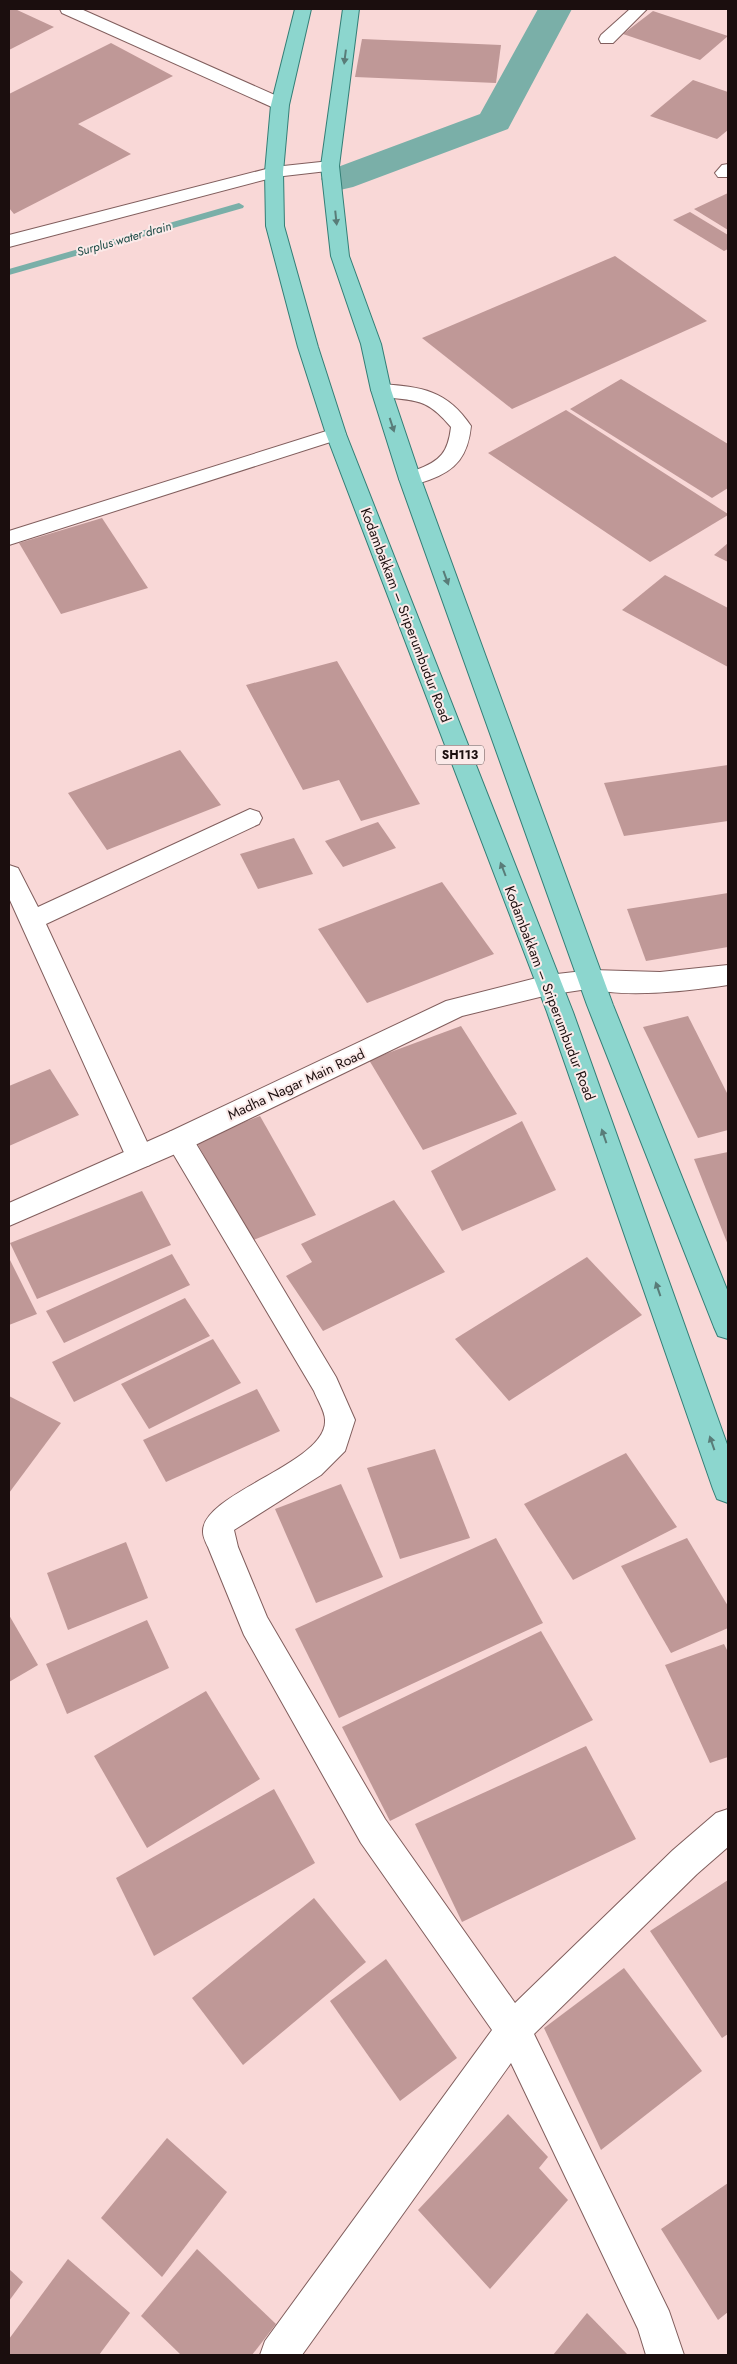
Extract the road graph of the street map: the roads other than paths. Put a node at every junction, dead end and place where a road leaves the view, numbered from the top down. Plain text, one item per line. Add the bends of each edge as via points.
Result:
1 (68, 9) edge
2 (303, 9) edge
3 (351, 9) edge
4 (639, 9) edge
5 (608, 39) dead end
6 (280, 104) junction
7 (330, 166) junction
8 (274, 172) junction
9 (9, 241) edge
10 (381, 390) junction
11 (336, 434) junction
12 (410, 479) junction
13 (9, 538) edge
14 (250, 818) dead end
15 (9, 874) edge
16 (32, 920) junction
17 (728, 975) edge
18 (592, 980) junction
19 (548, 985) junction
20 (179, 1140) junction
21 (140, 1157) junction
22 (9, 1215) edge
23 (728, 1328) edge
24 (728, 1488) edge
25 (728, 1825) edge
26 (513, 2030) junction
27 (279, 2355) edge
28 (665, 2355) edge

1 - 6 street
2 - 6 main road, Kodambakkam – Sriperumbudur Road / SH113
3 -> 7 main road
4 - 5 street
6 - 8 main road, Kodambakkam – Sriperumbudur Road / SH113
7 - 8 street
7 -> 10 main road via 340,256 371,344
8 - 9 street
8 - 11 main road, Kodambakkam – Sriperumbudur Road / SH113 via 275,226
10 -> 12 main road
10 - 12 street via 428,396 445,406 461,426 458,447 444,464 429,474
11 - 13 street
19 -> 11 main road, Kodambakkam – Sriperumbudur Road / SH113
12 -> 18 main road
14 - 16 street
15 - 16 street
16 - 21 street
17 - 18 street, Madha Nagar Main Road via 676,982
18 - 19 street, Madha Nagar Main Road
18 - 23 main road
19 - 20 street, Madha Nagar Main Road via 455,1008
24 -> 19 main road, Kodambakkam – Sriperumbudur Road / SH113
20 - 21 street, Madha Nagar Main Road
20 - 26 street via 326,1386 340,1420 334,1442 310,1466 220,1522 218,1532 222,1547 255,1625 373,1831
21 - 22 street, Madha Nagar Main Road
25 - 26 street via 685,1862
26 - 27 street
26 - 28 street via 656,2324

